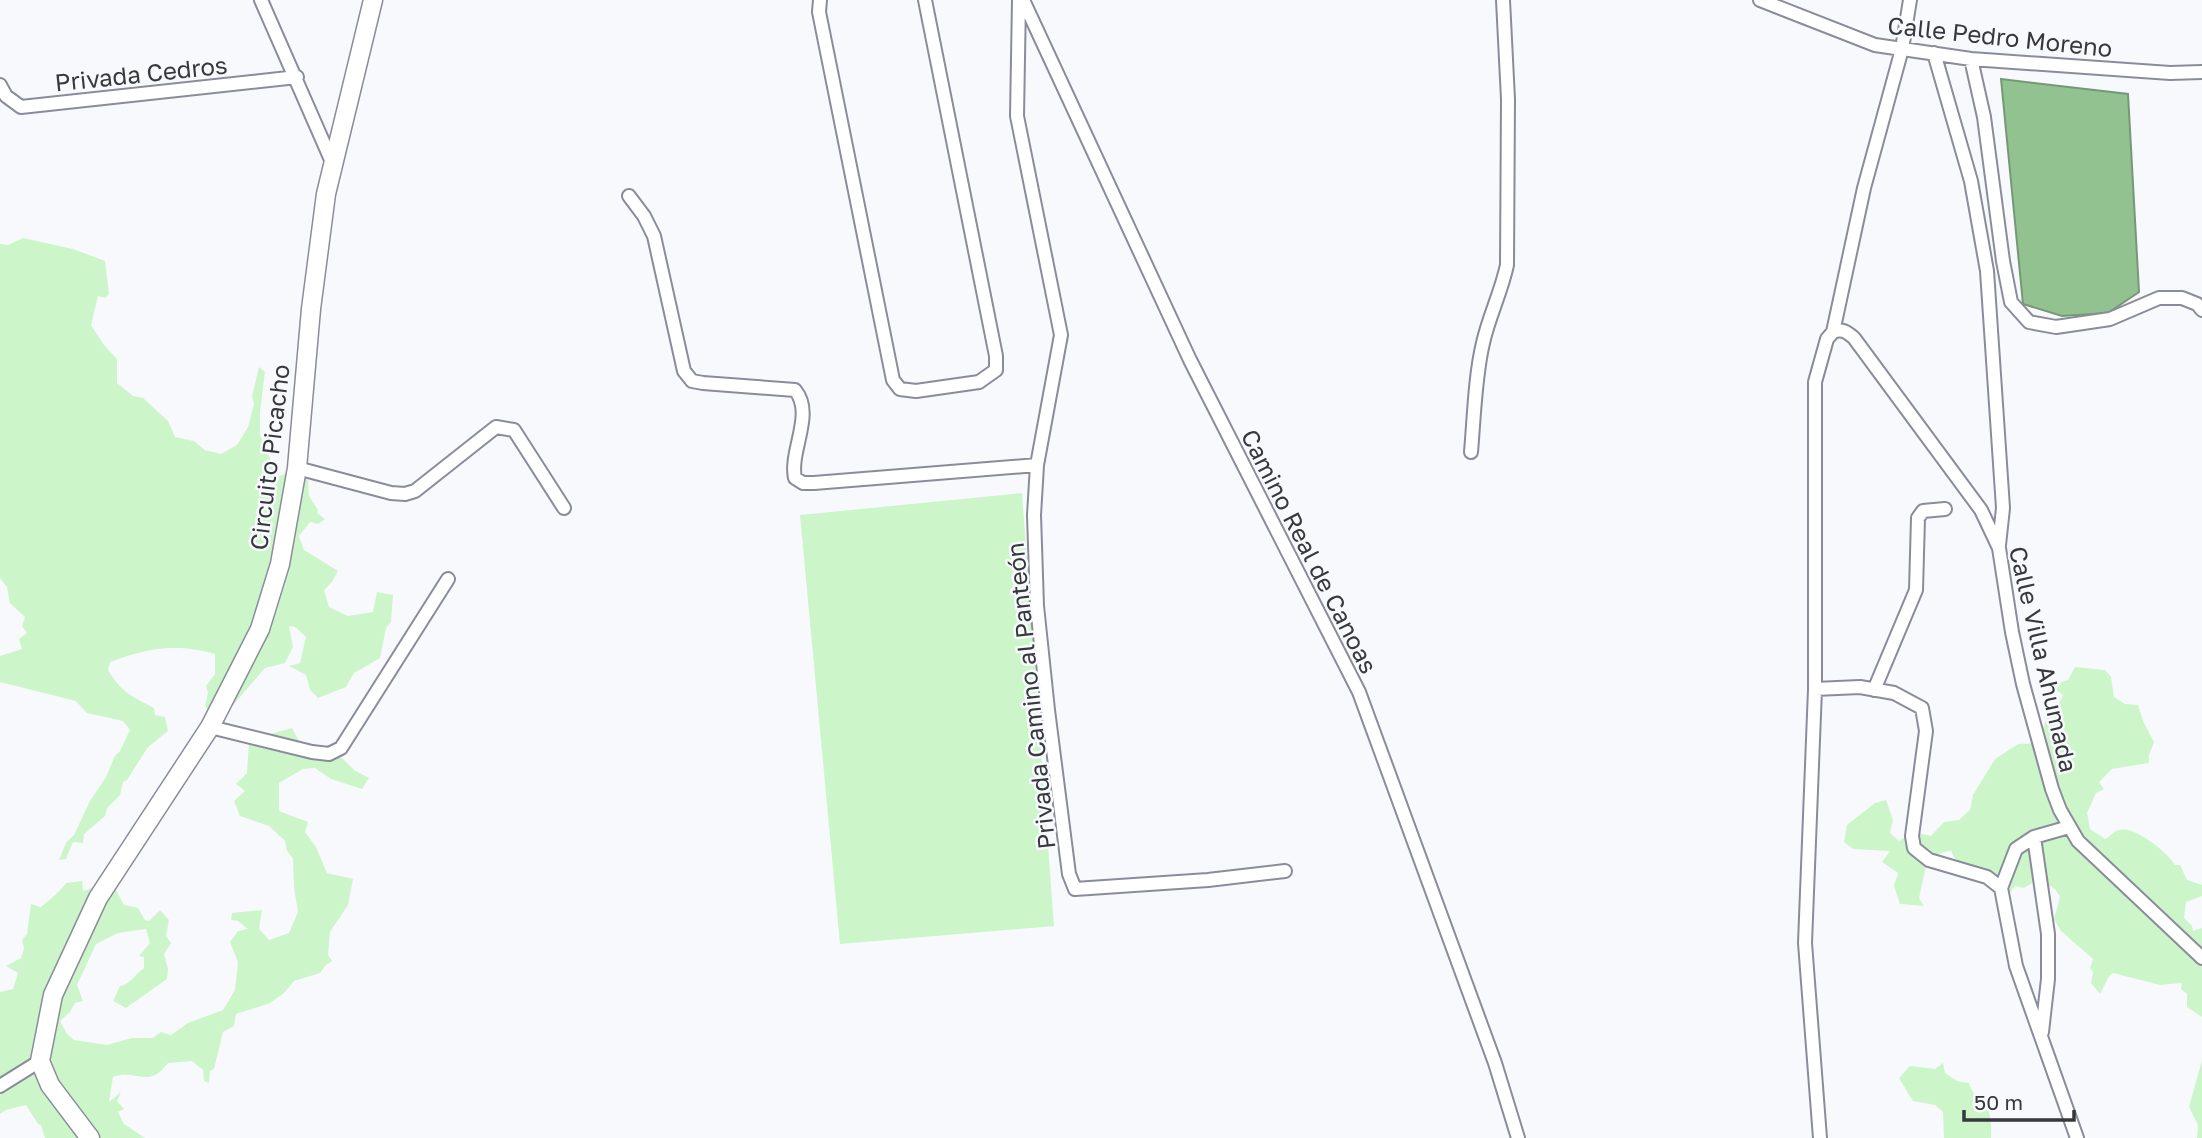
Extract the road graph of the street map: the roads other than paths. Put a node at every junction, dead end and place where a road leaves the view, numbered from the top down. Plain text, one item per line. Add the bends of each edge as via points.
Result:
1 (261, 0) edge
2 (373, 0) edge
3 (820, 0) edge
4 (925, 0) edge
5 (1021, 0) edge
6 (1503, 0) edge
7 (1760, 0) edge
8 (1910, 0) edge
9 (1902, 49) junction
10 (1934, 53) junction
11 (1971, 59) junction
12 (2202, 72) edge
13 (297, 77) junction
14 (0, 85) edge
15 (332, 162) junction
16 (629, 196) dead end
17 (2202, 310) edge
18 (1833, 332) junction
19 (1471, 452) dead end
20 (1037, 465) junction
21 (297, 468) junction
22 (564, 508) dead end
23 (1945, 509) dead end
24 (1999, 548) junction
25 (448, 579) dead end
26 (1815, 689) junction
27 (1874, 690) junction
28 (209, 727) junction
29 (2069, 827) junction
30 (2034, 837) junction
31 (1285, 871) dead end
32 (2001, 888) junction
33 (2202, 958) edge
34 (2042, 1037) junction
35 (40, 1061) junction
36 (0, 1086) edge
37 (90, 1138) edge
38 (1518, 1138) edge
39 (1820, 1138) edge
40 (2077, 1138) edge

1 - 13 street
2 - 15 main road, Circuito Picacho
3 - 4 street via 893,380 900,389 916,391 979,382 996,370
5 - 20 street, Privada Camino al Panteón via 1017,116 1061,335
5 - 38 street, Camino Real de Canoas via 1189,360 1359,692
6 - 19 street via 1508,99 1507,265 1482,347
7 - 9 street, Calle Pedro Moreno via 1875,45
8 - 9 street
9 - 10 street, Calle Pedro Moreno
9 - 18 street via 1864,188
10 - 11 street, Calle Pedro Moreno
10 - 24 street via 1971,181 1987,271 2003,508
11 - 12 street, Calle Pedro Moreno
11 - 17 street via 2011,302 2029,322 2056,327 2110,319 2159,298 2182,298
13 - 14 street, Privada Cedros via 20,107
13 - 15 street
15 - 21 main road, Circuito Picacho via 311,309
16 - 20 street via 654,236 684,371 692,381 795,390 800,396 795,478 814,483
18 - 24 street, Calle Villa Ahumada via 1847,331 1854,338 1981,510
18 - 26 street via 1815,383
20 - 31 street, Privada Camino al Panteón via 1037,606 1069,874 1076,889
21 - 22 street via 405,494 415,491 496,427 506,427 514,430
21 - 28 main road, Circuito Picacho via 280,564 260,629
23 - 27 street via 1923,511 1918,518 1916,590
24 - 29 street, Calle Villa Ahumada via 2023,684 2052,789
25 - 28 street via 341,748 329,754 312,752
26 - 27 street
26 - 39 street via 1805,943
27 - 32 street via 1894,693 1922,708 1926,731 1914,848 1929,860 1987,877
28 - 35 main road, Circuito Picacho via 98,898 53,995
29 - 30 street
29 - 33 street, Calle Villa Ahumada via 2078,841
30 - 32 street via 2016,849
30 - 34 street via 2048,934
32 - 34 street via 2016,966
34 - 40 street
35 - 36 street
35 - 37 main road via 50,1085

